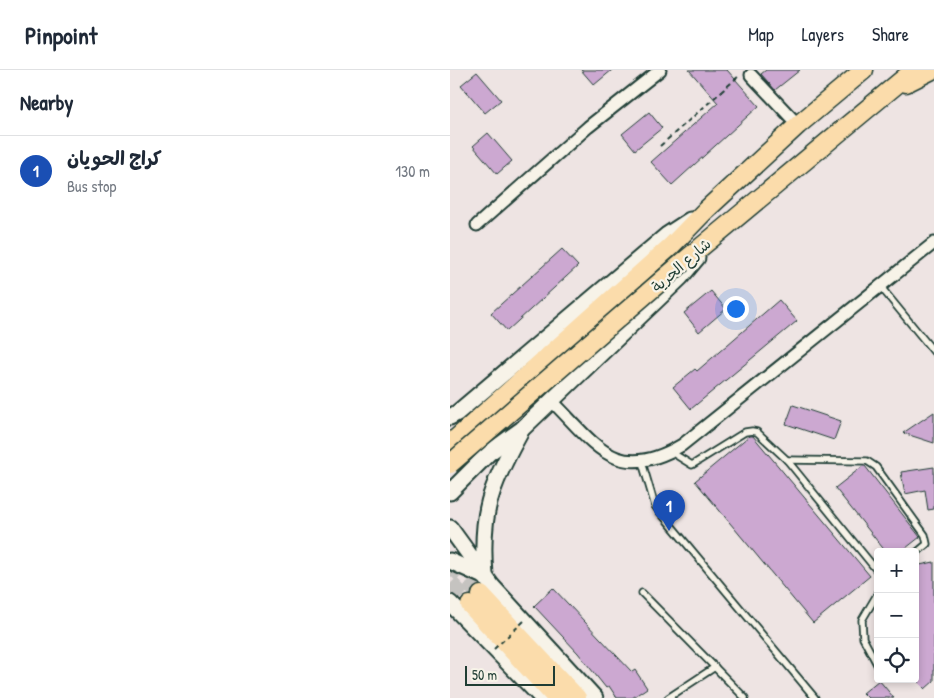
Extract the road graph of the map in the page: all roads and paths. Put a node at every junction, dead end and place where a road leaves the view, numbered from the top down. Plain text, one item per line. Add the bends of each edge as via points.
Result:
1 (660, 70) edge
2 (864, 70) edge
3 (914, 70) edge
4 (932, 70) edge
5 (751, 75) dead end
6 (739, 76) dead end
7 (887, 92) junction
8 (798, 125) junction
9 (660, 146) dead end
10 (706, 210) junction
11 (477, 224) dead end
12 (720, 231) junction
13 (934, 243) edge
14 (880, 286) junction
15 (934, 352) edge
16 (552, 401) junction
17 (452, 418) edge
18 (522, 429) junction
19 (450, 444) edge
20 (450, 452) edge
21 (671, 452) junction
22 (489, 453) junction
23 (787, 460) junction
24 (642, 462) junction
25 (450, 464) edge
26 (450, 492) edge
27 (450, 528) edge
28 (919, 551) edge
29 (450, 561) edge
30 (874, 567) edge
31 (485, 576) junction
32 (642, 593) dead end
33 (874, 600) edge
34 (450, 603) edge
35 (524, 621) junction
36 (494, 649) junction
37 (874, 659) edge
38 (715, 667) junction
39 (542, 698) edge
40 (556, 698) edge
41 (577, 698) edge
42 (595, 698) edge
43 (668, 698) edge
44 (744, 698) edge
45 (815, 698) edge

1 - 11 street via 588,127
2 - 8 highway, شارع الحرية
3 - 7 highway, شارع الحرية
4 - 7 highway
5 - 8 street
6 - 9 path
7 - 12 highway, شارع الحرية
8 - 10 highway, شارع الحرية
10 - 17 main road via 667,235
10 - 19 highway, شارع الحرية via 671,246
12 - 16 main road via 681,277
12 - 25 highway, شارع الحرية, bridge
13 - 14 street
14 - 15 lane
14 - 21 street
16 - 18 main road
16 - 24 street via 603,452 623,461
18 - 22 main road
18 - 31 main road via 491,492 483,536
20 - 22 main road via 469,459
21 - 23 lane via 692,465 752,430
21 - 24 street
22 - 26 main road
23 - 28 lane via 867,461 876,467 925,536 927,544
23 - 30 lane
24 - 45 lane via 655,506
27 - 31 main road
29 - 31 main road
31 - 35 main road
32 - 38 lane
33 - 37 lane via 862,620 863,638
34 - 36 main road
35 - 36 path, bridge
35 - 42 main road
36 - 39 main road
38 - 43 lane
38 - 44 lane
40 - 41 highway via 475,600

